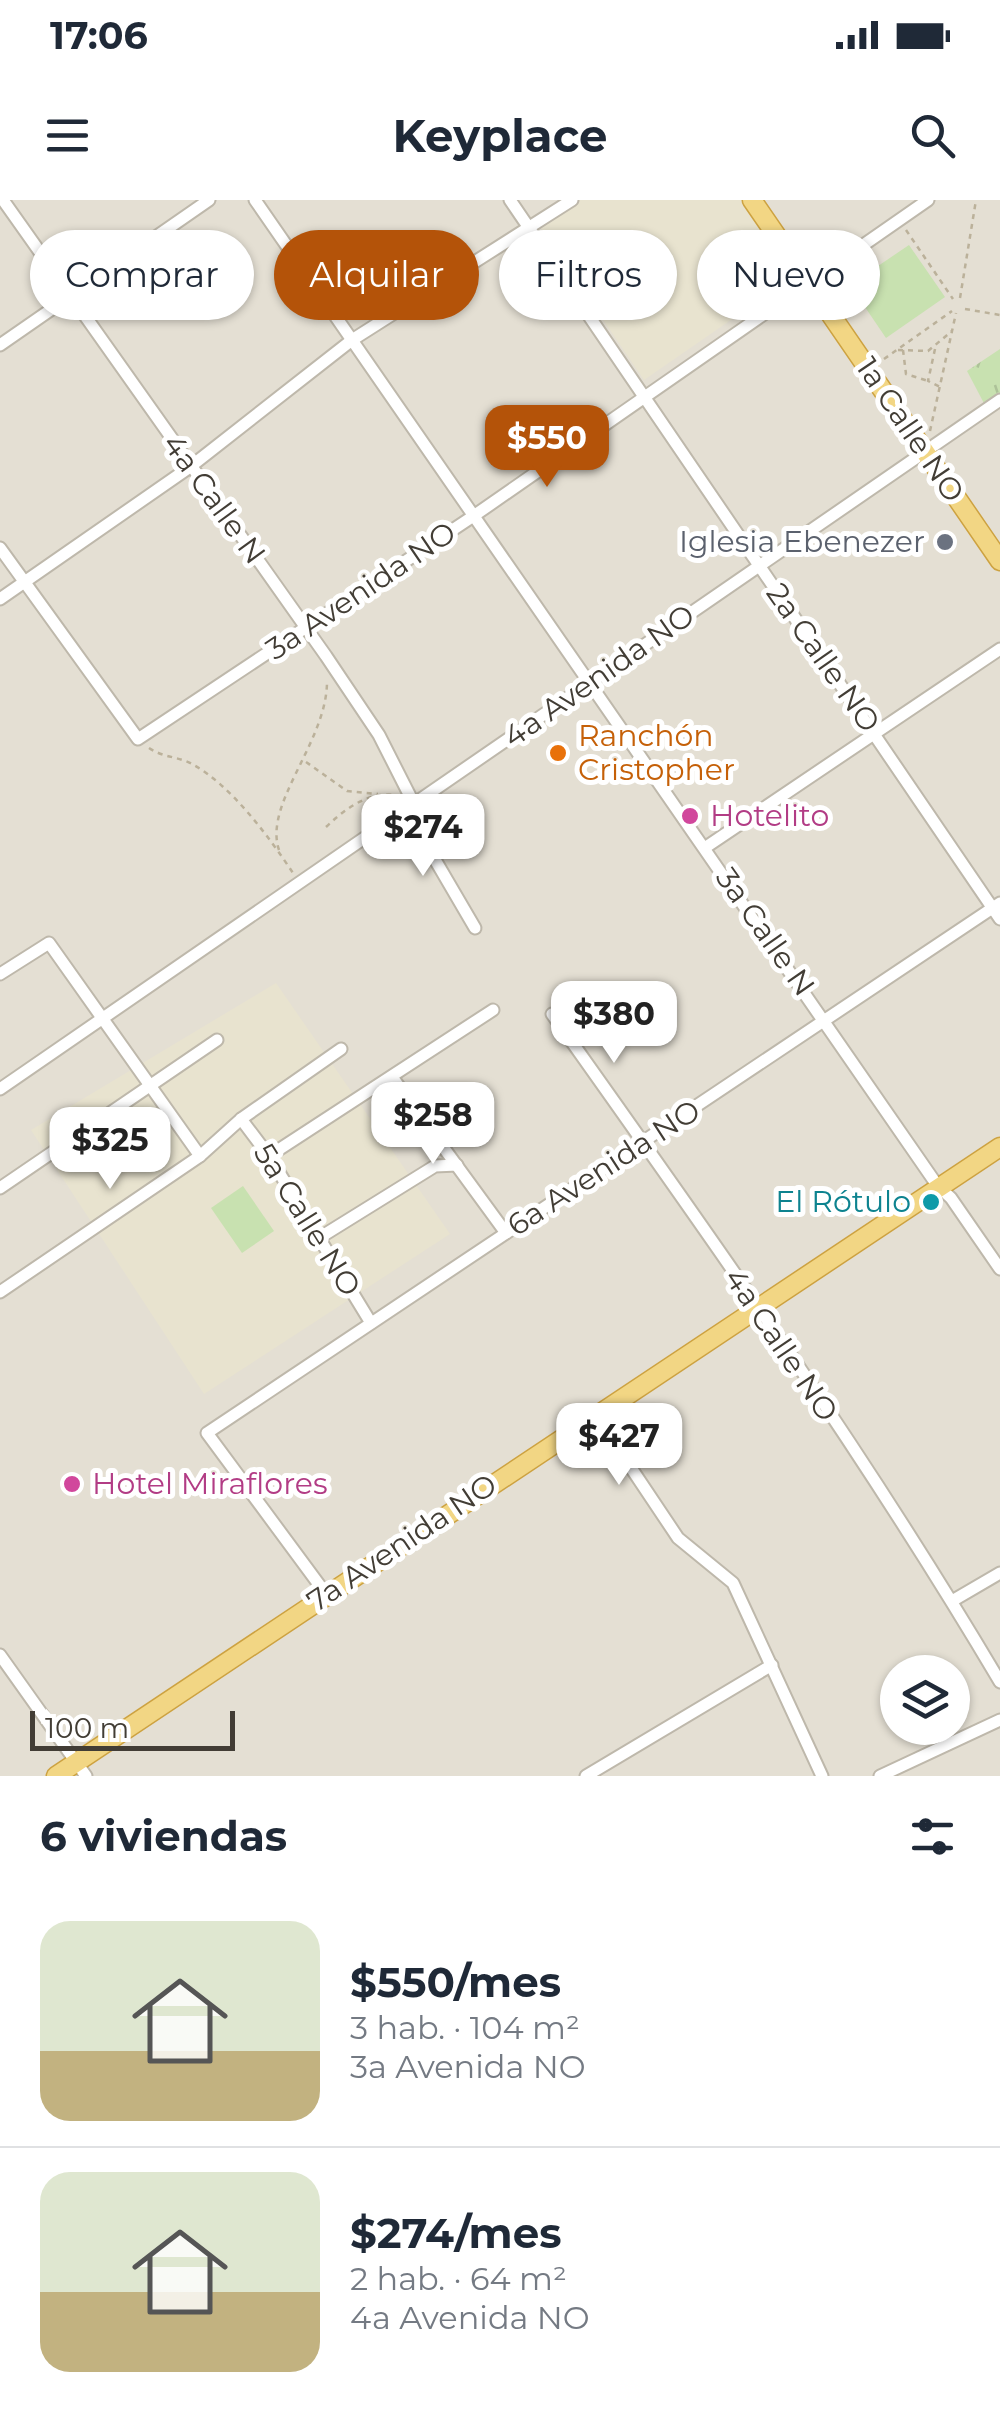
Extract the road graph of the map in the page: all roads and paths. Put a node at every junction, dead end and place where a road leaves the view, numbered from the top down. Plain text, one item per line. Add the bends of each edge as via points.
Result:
1 (2, 200) edge
2 (209, 200) edge
3 (255, 200) edge
4 (510, 200) edge
5 (572, 200) edge
6 (752, 200) edge
7 (928, 200) edge
8 (976, 200) edge
9 (899, 220) junction
10 (531, 228) junction
11 (166, 230) edge
12 (773, 230) edge
13 (880, 233) edge
14 (30, 240) edge
15 (960, 298) dead end
16 (952, 299) dead end
17 (965, 309) dead end
18 (1000, 315) edge
19 (36, 320) edge
20 (87, 320) edge
21 (756, 320) edge
22 (835, 320) edge
23 (953, 330) junction
24 (352, 340) junction
25 (0, 345) edge
26 (934, 348) junction
27 (896, 350) junction
28 (903, 350) junction
29 (869, 370) junction
30 (928, 381) junction
31 (940, 387) junction
32 (645, 397) junction
33 (1000, 400) edge
34 (925, 452) junction
35 (190, 467) junction
36 (474, 515) junction
37 (0, 548) edge
38 (1000, 561) edge
39 (760, 566) junction
40 (23, 583) junction
41 (0, 599) edge
42 (306, 627) junction
43 (1000, 649) edge
44 (326, 656) junction
45 (590, 682) junction
46 (876, 734) junction
47 (138, 739) junction
48 (306, 762) junction
49 (380, 794) junction
50 (410, 807) junction
51 (326, 827) dead end
52 (706, 847) junction
53 (279, 852) junction
54 (299, 883) junction
55 (998, 910) edge
56 (475, 928) dead end
57 (0, 974) edge
58 (493, 1010) dead end
59 (552, 1014) dead end
60 (102, 1019) junction
61 (828, 1022) junction
62 (217, 1040) dead end
63 (341, 1049) dead end
64 (392, 1076) junction
65 (150, 1087) junction
66 (0, 1089) edge
67 (241, 1118) junction
68 (643, 1142) junction
69 (1000, 1146) edge
70 (200, 1156) junction
71 (269, 1156) junction
72 (457, 1165) junction
73 (936, 1185) junction
74 (0, 1188) edge
75 (506, 1233) junction
76 (319, 1238) junction
77 (1000, 1269) edge
78 (0, 1292) edge
79 (756, 1307) junction
80 (371, 1323) junction
81 (595, 1414) junction
82 (1000, 1573) edge
83 (326, 1594) junction
84 (952, 1601) junction
85 (0, 1655) edge
86 (772, 1665) junction
87 (1000, 1682) edge
88 (1000, 1720) edge
89 (81, 1768) edge
90 (56, 1776) edge
91 (586, 1776) edge
92 (822, 1776) edge
93 (880, 1776) edge

1 - 14 street, 4a Calle N
2 - 11 street
3 - 24 street, 3a Calle N
4 - 10 street, 2a Calle NO
5 - 10 street
6 - 12 highway, 1a Calle NO
7 - 9 street, 3a Avenida NO
8 - 15 path
9 - 13 street, 3a Avenida NO
9 - 16 path
10 - 24 street
10 - 32 street, 2a Calle NO
17 - 18 path
19 - 25 street
20 - 35 street, 4a Calle N
21 - 32 street, 3a Avenida NO
22 - 29 highway, 1a Calle NO
23 - 26 path
23 - 27 path via 954,312
23 - 31 path
24 - 35 street
24 - 36 street, 3a Calle N
26 - 28 path
26 - 30 path
27 - 28 path
27 - 29 path
28 - 30 path via 906,374
29 - 34 highway, 1a Calle NO
30 - 31 path
31 - 34 path
32 - 36 street, 3a Avenida NO
32 - 39 street, 2a Calle NO
33 - 34 street, 4a Avenida NO
34 - 38 highway, 1a Calle NO
34 - 39 street, 4a Avenida NO
35 - 40 street
35 - 42 street, 4a Calle N
36 - 42 street, 3a Avenida NO
36 - 45 street, 3a Calle N
37 - 40 street
39 - 45 street, 4a Avenida NO
39 - 46 street, 2a Calle NO
40 - 41 street
40 - 47 street
42 - 44 street, 4a Calle N
42 - 47 street, 3a Avenida NO
43 - 46 street
44 - 48 path via 326,702
44 - 50 street, 4a Calle N via 379,735
45 - 50 street, 4a Avenida NO
45 - 52 street, 3a Calle N
46 - 52 street
46 - 55 street, 2a Calle NO
47 - 53 path via 160,757 194,765
48 - 49 path via 346,790
48 - 53 path via 278,812
49 - 50 path
49 - 51 path
50 - 54 street, 4a Avenida NO
50 - 56 street, 4a Calle N
52 - 61 street, 3a Calle N
53 - 54 path
54 - 60 street, 4a Avenida NO
55 - 61 street, 6a Avenida NO
57 - 60 street via 49,943
58 - 64 street
59 - 68 street, 4a Calle NO
60 - 65 street
60 - 66 street, 4a Avenida NO
61 - 68 street, 6a Avenida NO
61 - 73 street, 3a Calle N
62 - 65 street
63 - 67 street
64 - 71 street
64 - 72 street
65 - 70 street
65 - 74 street
67 - 70 street
67 - 71 street, 5a Calle NO
68 - 75 street, 6a Avenida NO
68 - 79 street, 4a Calle NO
69 - 73 highway, 7a Avenida NO
70 - 78 street
71 - 76 street, 5a Calle NO
72 - 75 street
72 - 76 street via 435,1166
73 - 77 street, 3a Calle N
73 - 79 highway, 7a Avenida NO
75 - 80 street, 6a Avenida NO
76 - 80 street, 5a Calle NO
79 - 81 highway, 7a Avenida NO
79 - 84 street, 4a Calle NO
80 - 83 street, 6a Avenida NO via 206,1433
81 - 83 highway, 7a Avenida NO
81 - 86 street via 678,1538 733,1583
82 - 84 street
83 - 89 highway, 7a Avenida NO
84 - 87 street, 4a Calle NO
85 - 89 street
86 - 91 street
86 - 92 street
88 - 93 street
89 - 90 highway, 7a Avenida NO

